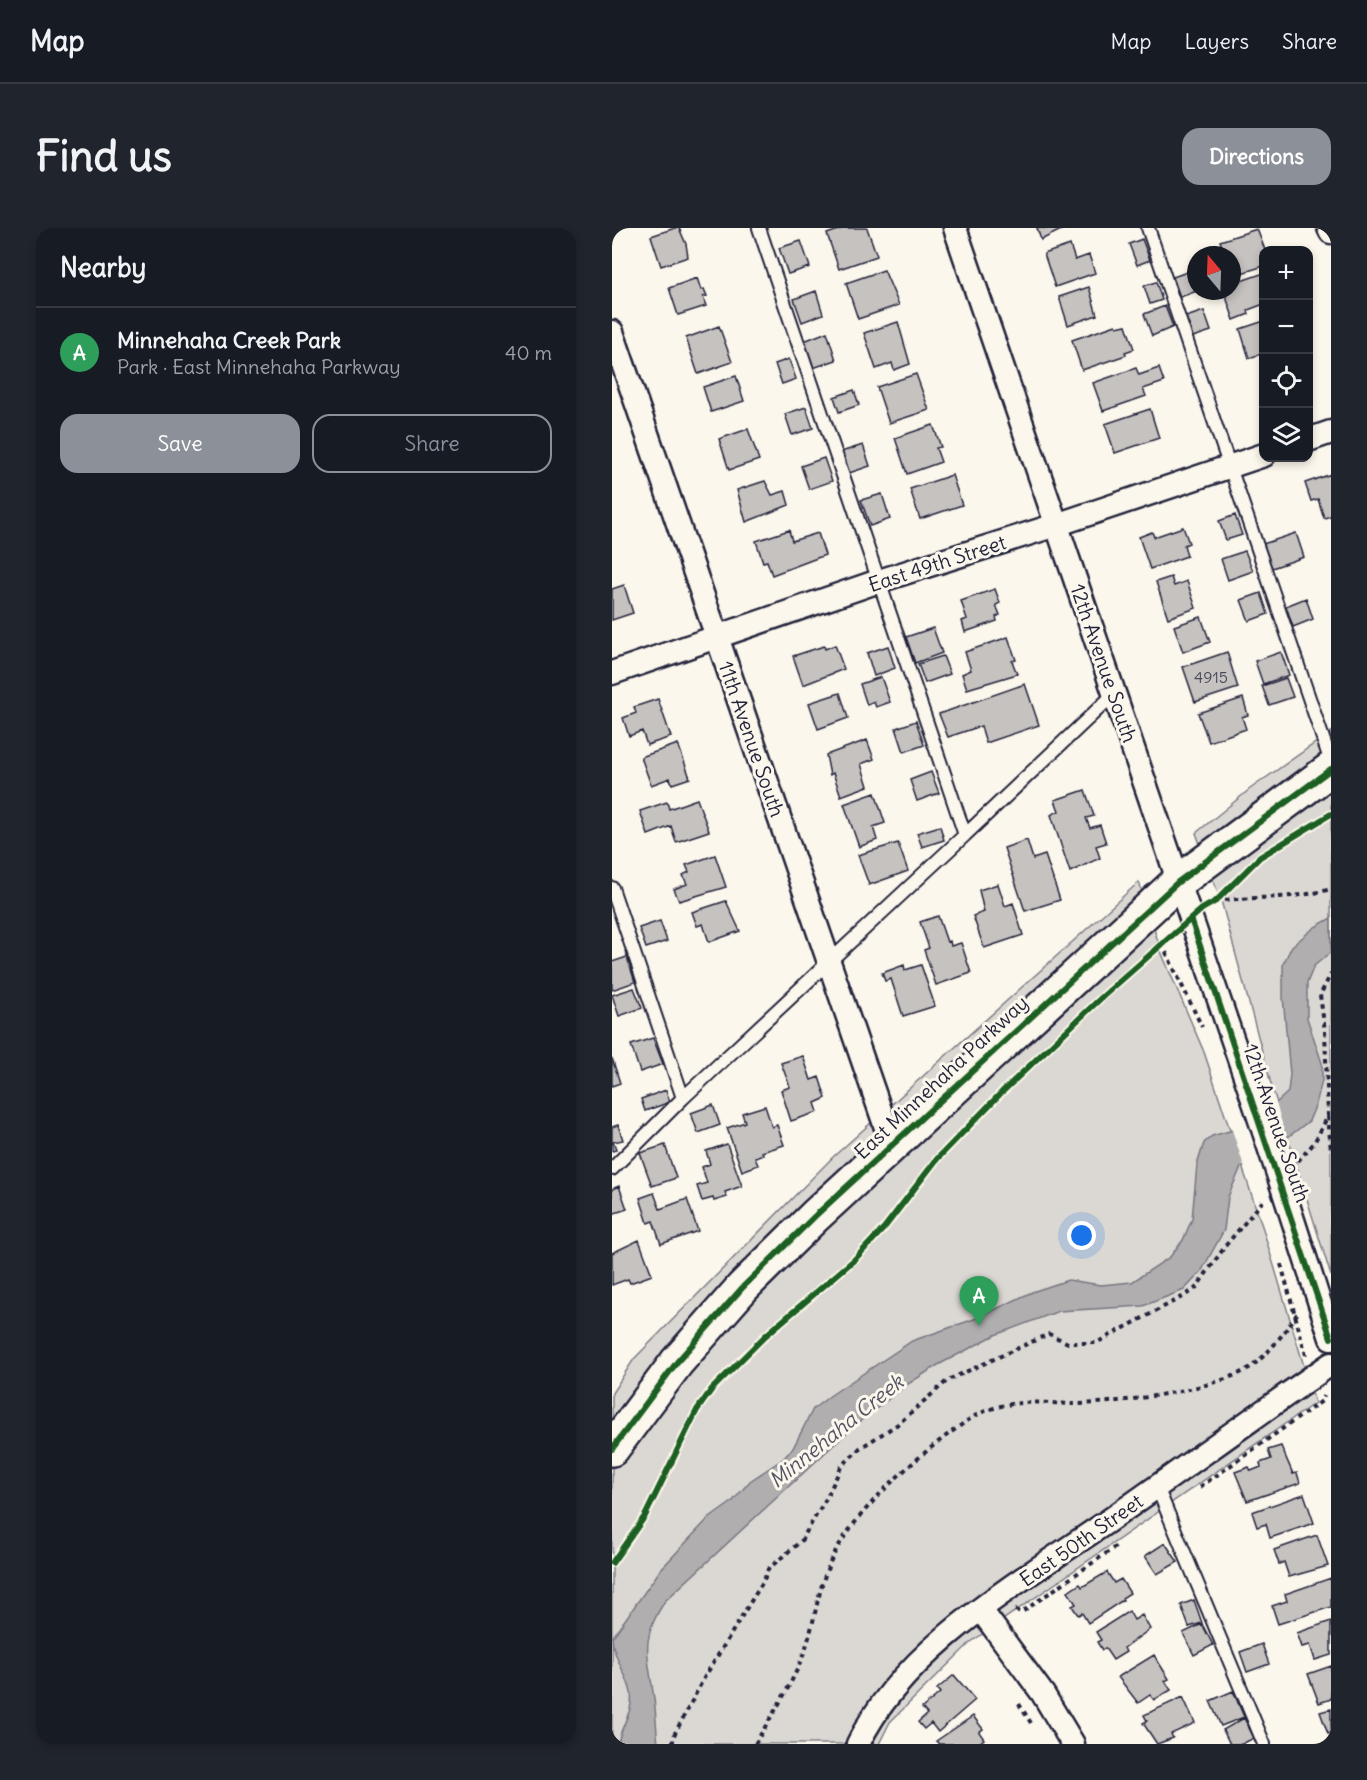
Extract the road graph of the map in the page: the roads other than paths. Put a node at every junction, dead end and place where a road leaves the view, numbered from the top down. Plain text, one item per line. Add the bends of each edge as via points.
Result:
1 (759, 228) edge
2 (955, 228) edge
3 (1148, 228) edge
4 (1329, 228) edge
5 (1331, 232) edge
6 (612, 332) edge
7 (1331, 432) edge
8 (1313, 438) edge
9 (1259, 456) edge
10 (1229, 466) junction
11 (1056, 525) junction
12 (879, 581) junction
13 (717, 637) junction
14 (612, 673) edge
15 (1114, 694) junction
16 (1331, 762) edge
17 (1331, 769) edge
18 (965, 835) junction
19 (1178, 882) junction
20 (612, 888) edge
21 (829, 963) junction
22 (683, 1098) junction
23 (892, 1145) junction
24 (612, 1169) edge
25 (1331, 1338) edge
26 (1331, 1365) edge
27 (613, 1443) edge
28 (1156, 1487) junction
29 (981, 1610) junction
30 (865, 1739) edge
31 (1073, 1744) edge
32 (1264, 1744) edge

1 - 12 lane
2 - 11 street, 12th Avenue South
3 - 10 lane
4 - 5 street
6 - 13 street, 11th Avenue South
7 - 8 street
9 - 10 street, East 49th Street
10 - 11 street, East 49th Street
10 - 16 lane
11 - 12 street, East 49th Street
11 - 15 street, 12th Avenue South
12 - 13 street, East 49th Street
12 - 18 lane
13 - 14 street, East 49th Street
13 - 21 street, 11th Avenue South
15 - 18 lane
15 - 19 street, 12th Avenue South
17 - 19 street, East Minnehaha Parkway
18 - 21 lane
19 - 23 street, East Minnehaha Parkway
19 - 25 street, 12th Avenue South, bridge via 1257,1112 1276,1190
20 - 22 lane
21 - 22 lane
21 - 23 street, 11th Avenue South
22 - 24 lane
23 - 27 street, East Minnehaha Parkway via 743,1287
26 - 28 street, East 50th Street
28 - 29 street, East 50th Street
28 - 32 lane
29 - 30 street, East 50th Street via 925,1656 884,1700
29 - 31 street via 1043,1694

